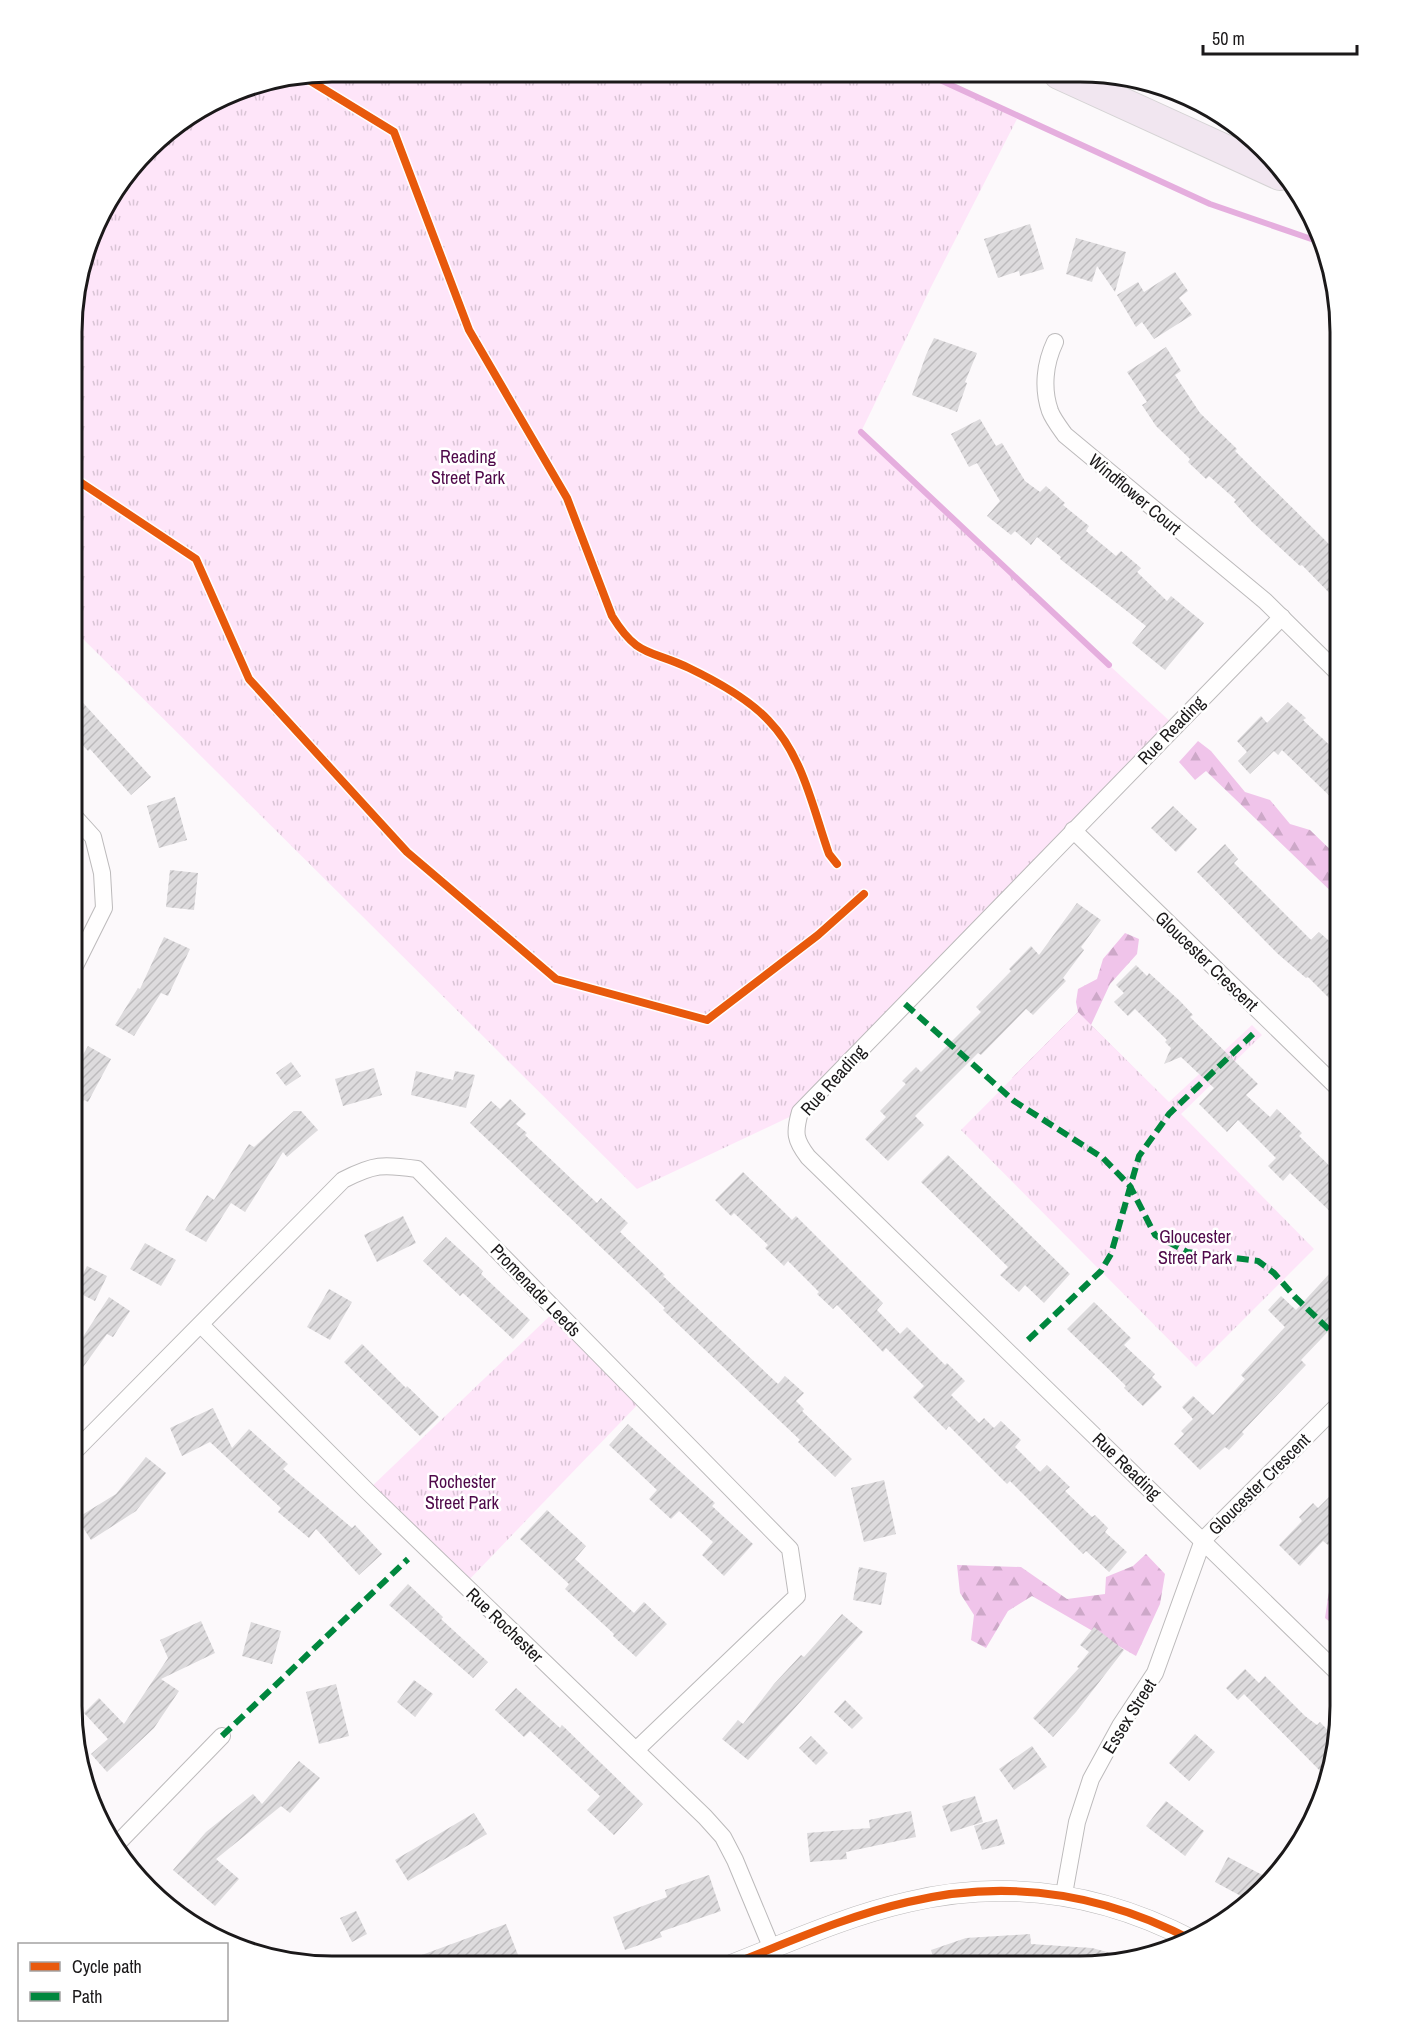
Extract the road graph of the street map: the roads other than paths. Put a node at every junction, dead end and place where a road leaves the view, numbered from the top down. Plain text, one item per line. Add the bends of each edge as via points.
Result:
1 (1077, 82) edge
2 (1272, 171) edge
3 (1056, 342) dead end
4 (1282, 616) junction
5 (1330, 665) edge
6 (82, 824) edge
7 (1073, 830) junction
8 (82, 952) edge
9 (1330, 1080) edge
10 (201, 1325) junction
11 (1330, 1413) edge
12 (82, 1444) edge
13 (1203, 1540) junction
14 (1330, 1665) edge
15 (222, 1736) dead end
16 (636, 1750) junction
17 (121, 1840) edge
18 (1064, 1894) junction
19 (1183, 1935) edge
20 (772, 1949) junction
21 (754, 1956) edge

1 - 2 highway
3 - 4 street, Windflower Court via 1048,357 1045,384 1050,411 1065,435
4 - 5 street, Windflower Court
4 - 7 street, Rue Reading
6 - 8 street via 93,837 102,873 104,908
7 - 9 street, Gloucester Crescent
7 - 13 street, Rue Reading via 800,1112 795,1128 798,1145
10 - 12 street, Promenade Leeds
10 - 16 street, Rue Rochester
10 - 16 street, Promenade Leeds via 343,1180 366,1168 386,1165 417,1169 789,1549 797,1596
11 - 13 street, Gloucester Crescent
13 - 14 street, Rue Reading
13 - 18 street, Essex Street via 1155,1673 1091,1779 1077,1822
15 - 17 street
16 - 20 street, Rue Rochester via 723,1837
18 - 19 street via 1159,1922
18 - 20 street via 1016,1890 964,1892 908,1902
20 - 21 street

